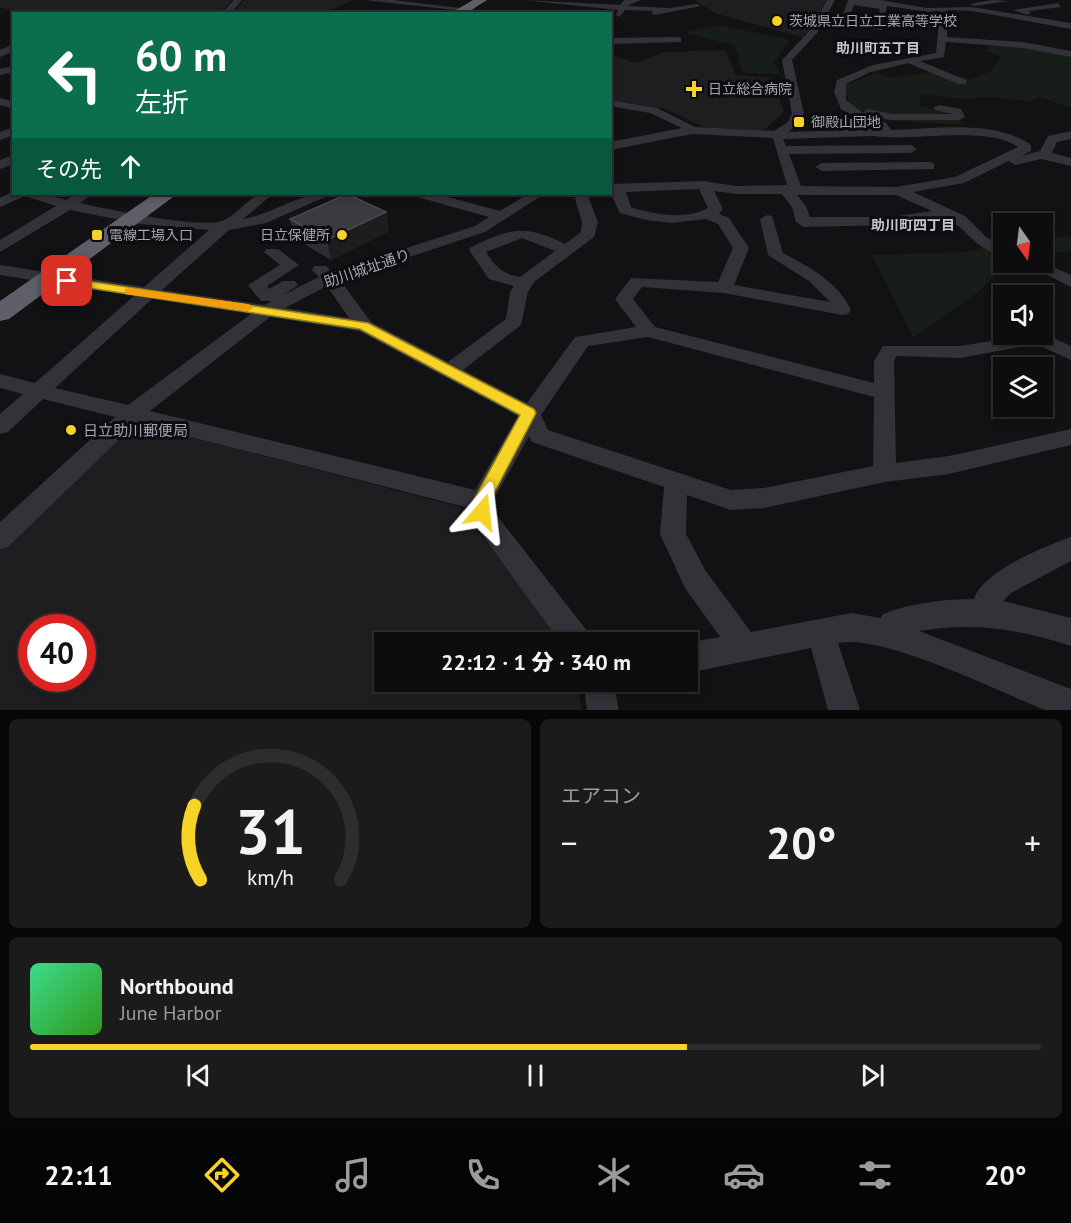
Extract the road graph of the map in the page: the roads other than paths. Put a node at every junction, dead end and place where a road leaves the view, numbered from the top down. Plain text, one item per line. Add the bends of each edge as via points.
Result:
1 (238, 0) edge
2 (369, 0) edge
3 (481, 0) edge
4 (528, 0) edge
5 (542, 0) edge
6 (637, 0) edge
7 (831, 0) edge
8 (866, 0) edge
9 (952, 0) edge
10 (1040, 0) edge
11 (852, 1) edge
12 (1005, 1) edge
13 (562, 2) junction
14 (585, 4) junction
15 (892, 4) junction
16 (697, 5) edge
17 (624, 6) edge
18 (666, 6) edge
19 (939, 8) junction
20 (597, 9) edge
21 (459, 11) edge
22 (227, 12) edge
23 (475, 12) edge
24 (554, 12) edge
25 (582, 12) edge
26 (1071, 15) edge
27 (644, 16) dead end
28 (1007, 19) junction
29 (612, 20) edge
30 (627, 24) dead end
31 (1050, 25) junction
32 (1071, 26) edge
33 (1053, 34) dead end
34 (943, 39) junction
35 (678, 40) dead end
36 (612, 41) edge
37 (1071, 54) edge
38 (909, 60) junction
39 (962, 82) dead end
40 (612, 103) edge
41 (844, 103) junction
42 (939, 108) dead end
43 (692, 130) junction
44 (877, 133) junction
45 (894, 134) junction
46 (776, 135) junction
47 (1071, 135) edge
48 (612, 146) edge
49 (910, 149) junction
50 (782, 154) junction
51 (1042, 155) junction
52 (1071, 162) edge
53 (1000, 163) junction
54 (929, 166) junction
55 (822, 167) junction
56 (959, 180) junction
57 (704, 185) junction
58 (614, 187) edge
59 (790, 189) junction
60 (12, 190) edge
61 (868, 190) junction
62 (896, 191) junction
63 (34, 195) edge
64 (83, 195) edge
65 (166, 195) edge
66 (265, 195) edge
67 (318, 195) edge
68 (432, 195) edge
69 (535, 195) edge
70 (584, 195) edge
71 (0, 203) edge
72 (66, 205) junction
73 (949, 213) junction
74 (709, 215) junction
75 (503, 216) junction
76 (133, 217) junction
77 (767, 219) dead end
78 (224, 226) junction
79 (993, 246) edge
80 (0, 247) edge
81 (566, 251) junction
82 (272, 252) dead end
83 (0, 270) edge
84 (1053, 273) edge
85 (48, 278) junction
86 (330, 278) junction
87 (1071, 282) edge
88 (525, 283) junction
89 (724, 288) junction
90 (148, 294) junction
91 (268, 310) junction
92 (0, 313) edge
93 (364, 326) junction
94 (648, 331) junction
95 (1071, 354) edge
96 (450, 370) junction
97 (0, 381) edge
98 (41, 392) junction
99 (884, 393) junction
100 (133, 413) junction
101 (530, 414) junction
102 (0, 426) edge
103 (1071, 437) edge
104 (885, 472) junction
105 (676, 482) junction
106 (481, 501) junction
107 (0, 538) edge
108 (1071, 548) edge
109 (990, 612) junction
110 (570, 632) edge
111 (820, 632) junction
112 (1071, 632) edge
113 (892, 634) junction
114 (744, 646) junction
115 (698, 656) edge
116 (600, 692) edge
117 (1071, 705) edge
118 (603, 710) edge
119 (844, 710) edge

1 - 22 street
2 - 21 street
3 - 21 highway
4 - 5 street
5 - 13 street
6 - 17 street
7 - 46 street via 814,31 787,60 798,114 792,124
8 - 15 street
9 - 15 street
10 - 26 street via 1061,6 1017,10 1048,18
11 - 11 street via 842,24 879,28 884,8
12 - 28 street via 964,5
13 - 14 street
13 - 24 street
14 - 20 street
14 - 25 street
15 - 19 street via 927,10
16 - 18 street
17 - 18 street
17 - 20 street
18 - 27 street
19 - 28 street via 969,9
19 - 34 street via 944,11
21 - 23 street
28 - 31 street
29 - 30 street
31 - 32 street
31 - 33 street via 1054,26
34 - 37 street via 1023,45
34 - 38 street via 941,55
35 - 36 street
38 - 39 street
38 - 41 street via 861,72 842,82 839,88
40 - 43 street via 672,115
41 - 42 street via 884,116 959,117 957,111
41 - 44 street via 849,112 882,125 885,130
43 - 46 street
43 - 48 street
44 - 45 street
44 - 46 street
45 - 49 street
45 - 53 street via 994,134 1020,141 1027,148
46 - 50 street
47 - 51 street via 1052,139
49 - 50 street
49 - 54 street
50 - 55 street
50 - 59 street
51 - 52 street
51 - 53 street
53 - 56 street
54 - 55 street
54 - 56 street
55 - 61 street
56 - 62 street
57 - 58 street
57 - 59 street via 736,190
57 - 74 street via 716,209
58 - 74 street via 625,210 639,216 655,219
59 - 61 street
59 - 73 street via 804,222 891,221
60 - 71 street
61 - 62 street
62 - 73 street
63 - 72 street
64 - 72 street
65 - 76 highway
66 - 78 street
67 - 78 street via 253,221
68 - 75 street
69 - 75 street, 助川城址通り
70 - 81 street via 589,234
72 - 76 street
72 - 80 street
73 - 79 street via 981,241
74 - 89 street via 724,221 741,248
75 - 86 street, 助川城址通り via 460,237
76 - 78 street
76 - 85 highway
77 - 89 street via 776,255 817,280 838,298 842,310
78 - 90 street
81 - 88 street
81 - 88 street via 526,231 477,250 492,275
82 - 86 street via 291,265 257,285 267,297 319,270
83 - 85 street
84 - 87 street
85 - 90 street
85 - 92 highway
86 - 91 street, 助川城址通り
86 - 93 street
88 - 96 street via 519,292 515,321
89 - 94 street via 637,282 624,299
90 - 91 street
90 - 98 street
91 - 93 street
91 - 100 street, 助川城址通り
93 - 96 street
94 - 99 street
94 - 101 street via 582,341
95 - 99 street via 1038,338 960,352 890,350 884,361
96 - 101 street
97 - 98 street
98 - 100 street
98 - 102 street
99 - 104 street
100 - 106 street
100 - 107 street, 助川城址通り
101 - 105 street via 540,436
101 - 106 street
103 - 104 street via 949,465
104 - 105 street via 764,498 731,500
105 - 114 street via 673,534 695,579
106 - 110 street via 486,521
108 - 109 street via 1001,584 988,598
109 - 112 street via 1025,616
109 - 113 street via 933,614 893,623
111 - 113 street via 850,627
111 - 114 street
111 - 119 street
113 - 117 street
114 - 115 street
116 - 118 street

